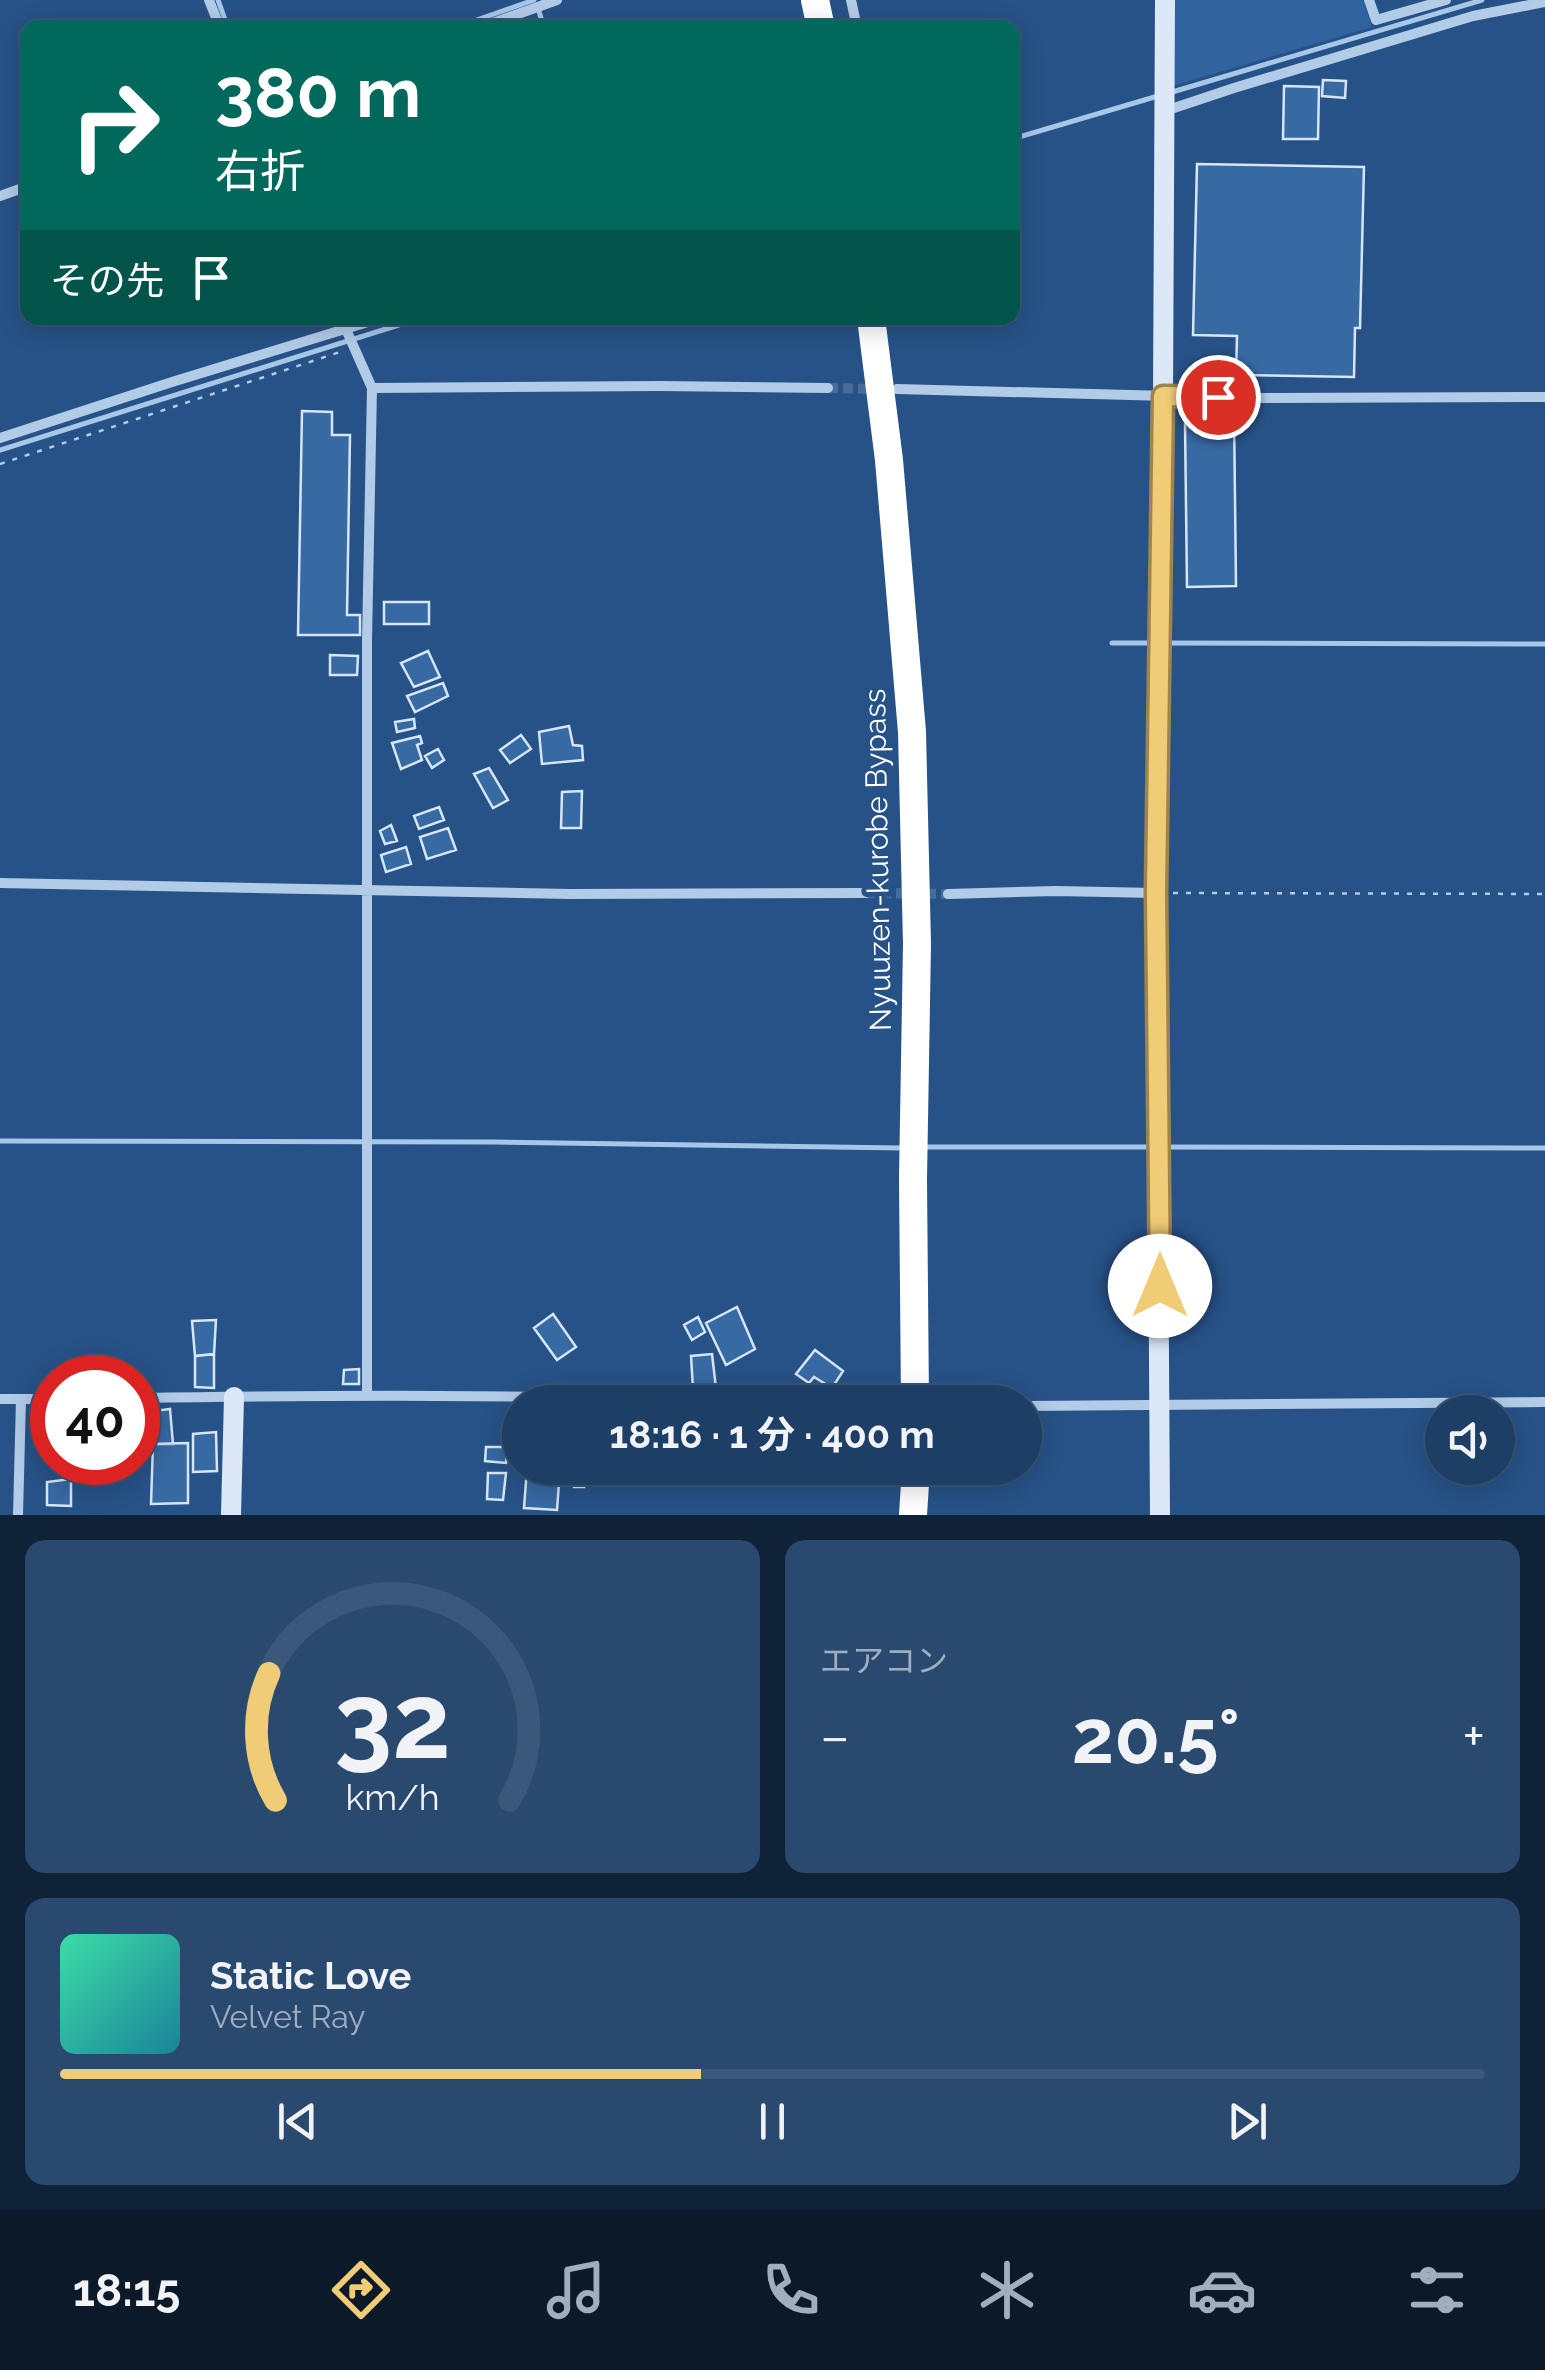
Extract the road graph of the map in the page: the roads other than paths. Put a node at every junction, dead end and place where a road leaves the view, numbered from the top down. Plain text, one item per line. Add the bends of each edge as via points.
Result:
1 (558, 0) edge
2 (1164, 0) edge
3 (1368, 0) edge
4 (1446, 0) edge
5 (1545, 2) edge
6 (502, 20) edge
7 (1164, 112) junction
8 (337, 325) edge
9 (344, 325) edge
10 (871, 325) edge
11 (372, 388) junction
12 (828, 388) tunnel mouth
13 (897, 389) dead end
14 (1163, 396) junction
15 (1545, 397) edge
16 (0, 438) edge
17 (0, 883) edge
18 (367, 891) junction
19 (1156, 892) junction
20 (866, 893) tunnel mouth
21 (948, 894) tunnel mouth
22 (915, 1385) edge
23 (366, 1395) junction
24 (234, 1396) junction
25 (502, 1396) edge
26 (160, 1398) edge
27 (0, 1399) edge
28 (21, 1399) junction
29 (30, 1399) edge
30 (1545, 1402) edge
31 (1161, 1404) junction
32 (1042, 1406) edge
33 (915, 1485) edge
34 (18, 1515) edge
35 (232, 1515) edge
36 (914, 1515) edge
37 (1160, 1515) edge

1 - 6 street
2 - 7 street
3 - 4 street via 1376,20
5 - 7 street via 1474,16
7 - 14 street
8 - 16 street
9 - 11 street
10 - 22 highway, Nyuuzen-kurobe Bypass via 912,732
11 - 12 street
11 - 18 street
13 - 14 street
14 - 15 street
14 - 19 street
17 - 18 street
18 - 20 street
18 - 23 street
19 - 21 street
19 - 31 street
23 - 24 street
23 - 25 street
24 - 26 street
24 - 35 street
27 - 28 street
28 - 29 street
28 - 34 street
30 - 31 street
31 - 32 street
31 - 37 street
33 - 36 highway

